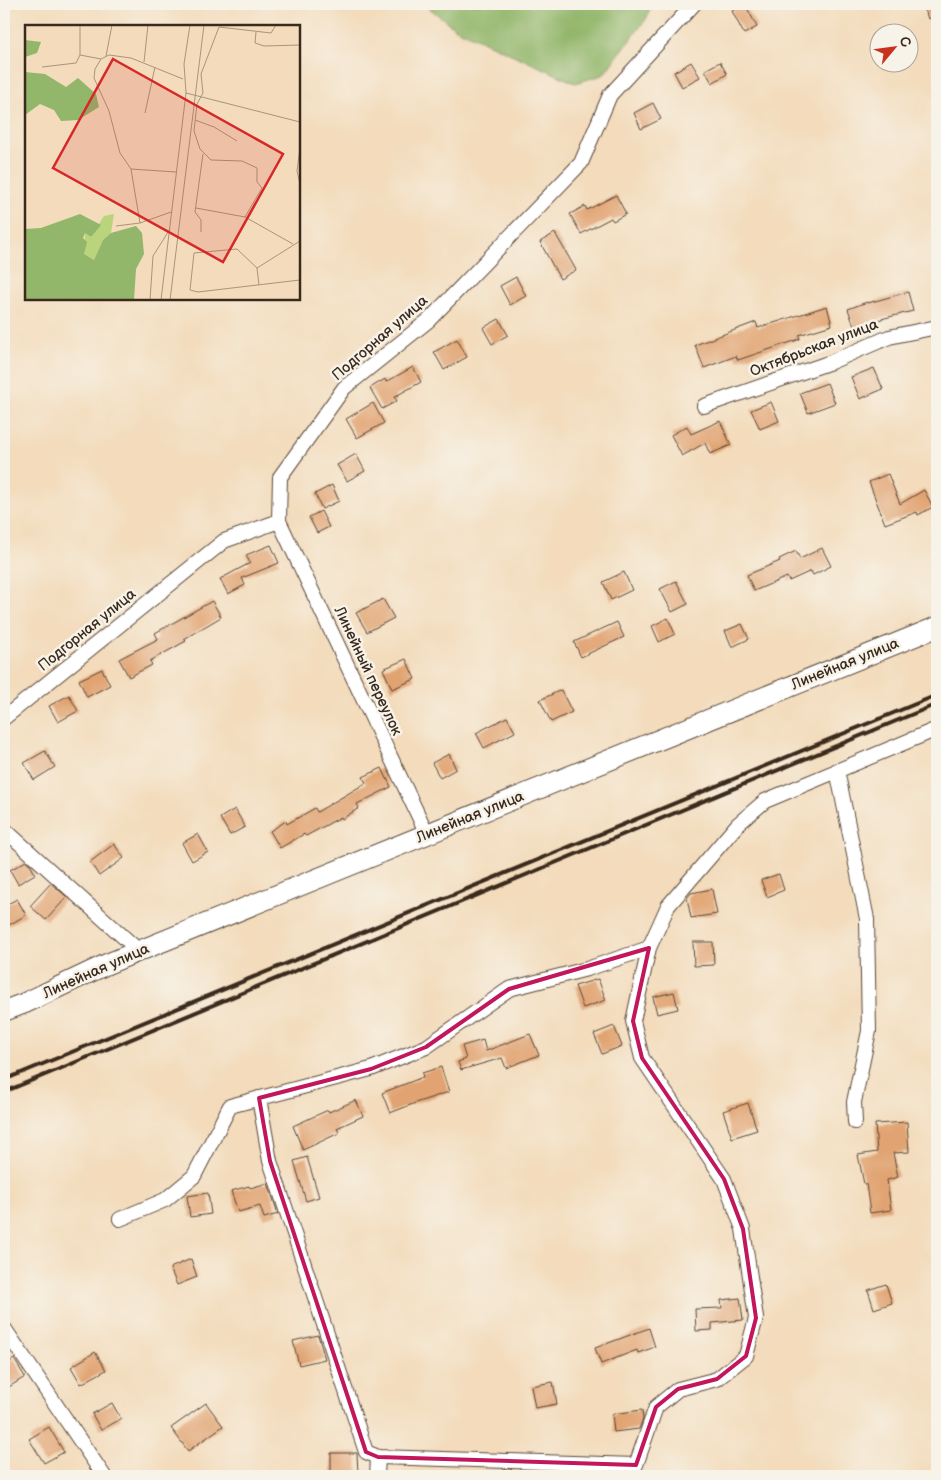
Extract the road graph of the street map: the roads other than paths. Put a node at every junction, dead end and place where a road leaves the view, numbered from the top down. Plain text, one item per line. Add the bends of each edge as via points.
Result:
1 (694, 4) edge
2 (937, 326) edge
3 (704, 406) dead end
4 (279, 521) junction
5 (937, 627) edge
6 (4, 718) edge
7 (937, 729) edge
8 (837, 770) junction
9 (4, 829) edge
10 (427, 834) junction
11 (649, 948) junction
12 (139, 951) junction
13 (4, 1000) edge
14 (24, 1003) junction
15 (4, 1011) edge
16 (259, 1098) junction
17 (855, 1122) dead end
18 (120, 1220) dead end
19 (4, 1328) edge
20 (378, 1457) junction
21 (104, 1476) edge
22 (378, 1476) edge

1 - 4 street, Подгорная улица via 610,95 581,163 429,320 344,388 280,477
2 - 3 street, Октябрьская улица via 889,338 831,362
4 - 6 street, Подгорная улица via 224,541
4 - 10 street, Линейный переулок
5 - 10 street, Линейная улица
7 - 8 street
8 - 11 street via 765,801 738,824 668,906
8 - 17 street via 867,919 869,1031 854,1102
9 - 12 street
10 - 12 street, Линейная улица
11 - 16 street via 587,969 509,989 426,1047 371,1069
11 - 20 street via 633,1021 642,1058 724,1179 743,1229 756,1318 746,1356 717,1379 678,1389 656,1408 636,1465
12 - 14 street, Линейная улица
13 - 14 street, Линейная улица
14 - 15 street
16 - 18 street via 230,1106 194,1176 165,1200
16 - 20 street via 270,1160 366,1452
19 - 21 street
20 - 22 street

